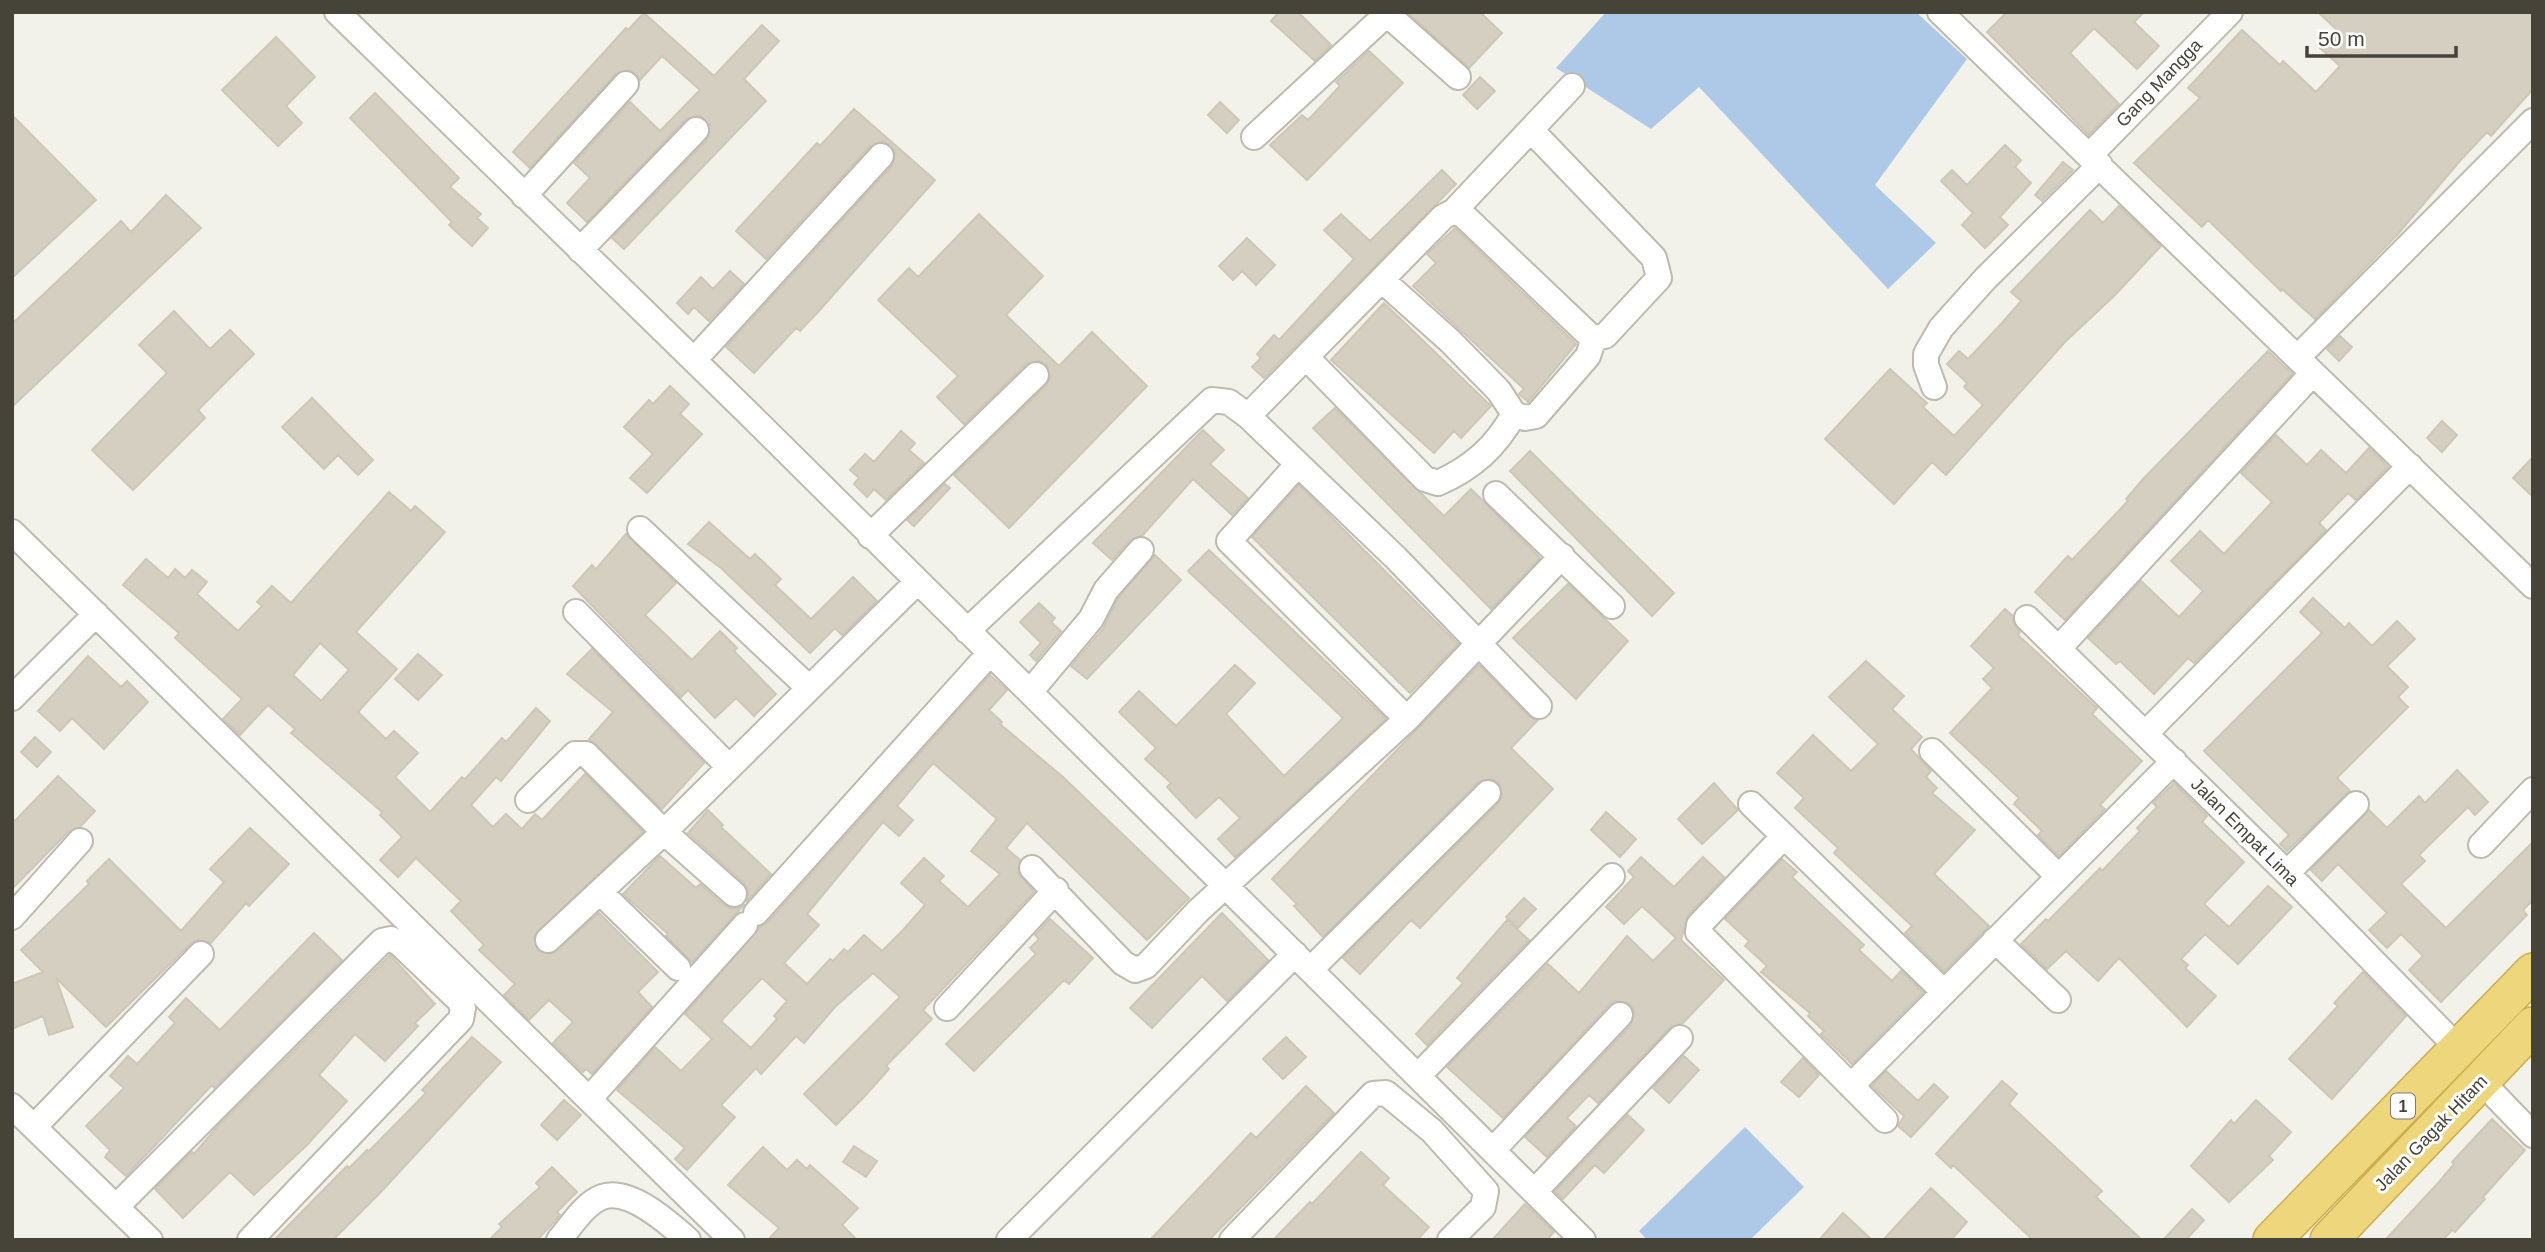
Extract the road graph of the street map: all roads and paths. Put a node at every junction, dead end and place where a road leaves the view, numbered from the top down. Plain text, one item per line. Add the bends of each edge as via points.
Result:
1 (337, 12) edge
2 (1940, 12) edge
3 (2230, 12) edge
4 (1388, 13) edge
5 (1458, 77) dead end
6 (626, 84) dead end
7 (1572, 86) dead end
8 (2533, 121) edge
9 (696, 130) dead end
10 (1531, 130) junction
11 (1254, 137) dead end
12 (881, 156) dead end
13 (2095, 160) junction
14 (524, 196) junction
15 (1454, 211) junction
16 (580, 250) junction
17 (1383, 281) junction
18 (1594, 338) junction
19 (1306, 357) junction
20 (694, 360) junction
21 (2306, 365) junction
22 (1036, 375) dead end
23 (1934, 387) dead end
24 (1514, 414) junction
25 (1248, 416) junction
26 (1298, 464) junction
27 (2410, 466) junction
28 (1496, 494) dead end
29 (639, 529) dead end
30 (12, 532) edge
31 (870, 536) junction
32 (1141, 550) dead end
33 (1562, 556) junction
34 (917, 582) junction
35 (2533, 586) edge
36 (1612, 606) dead end
37 (576, 612) dead end
38 (96, 614) junction
39 (2027, 618) dead end
40 (967, 631) junction
41 (1478, 643) junction
42 (2059, 648) junction
43 (990, 653) junction
44 (809, 688) junction
45 (1030, 692) junction
46 (12, 698) edge
47 (1539, 706) dead end
48 (1407, 719) junction
49 (2146, 733) junction
50 (1932, 751) dead end
51 (2174, 761) junction
52 (728, 765) junction
53 (2533, 790) edge
54 (1488, 793) dead end
55 (528, 800) dead end
56 (1751, 804) dead end
57 (2356, 804) dead end
58 (664, 832) junction
59 (1784, 836) junction
60 (80, 841) dead end
61 (2480, 845) dead end
62 (1032, 868) dead end
63 (2287, 873) junction
64 (1612, 876) dead end
65 (2059, 877) junction
66 (1226, 886) junction
67 (1056, 890) junction
68 (601, 893) junction
69 (734, 894) dead end
70 (12, 917) edge
71 (548, 940) dead end
72 (1995, 940) junction
73 (201, 954) dead end
74 (1303, 961) junction
75 (678, 968) dead end
76 (2533, 972) edge
77 (1943, 991) junction
78 (2058, 1000) dead end
79 (947, 1008) dead end
80 (1620, 1015) dead end
81 (2533, 1026) edge
82 (1680, 1038) dead end
83 (2459, 1049) junction
84 (1418, 1076) junction
85 (2481, 1081) junction
86 (1852, 1086) junction
87 (590, 1098) junction
88 (12, 1106) edge
89 (1885, 1120) dead end
90 (34, 1127) junction
91 (2533, 1135) edge
92 (1493, 1150) junction
93 (1535, 1191) junction
94 (116, 1206) junction
95 (150, 1240) edge
96 (250, 1240) edge
97 (559, 1240) edge
98 (688, 1240) edge
99 (732, 1240) edge
100 (1009, 1240) edge
101 (1232, 1240) edge
102 (1450, 1240) edge
103 (1583, 1240) edge
104 (2272, 1240) edge
105 (2329, 1240) edge

1 - 14 street
2 - 13 street
3 - 13 street, Gang Mangga
4 - 5 street
4 - 11 street
6 - 14 street
7 - 10 street
8 - 21 street
9 - 16 street
10 - 15 street
10 - 18 street via 1654,258 1659,269 1660,278 1605,336
12 - 20 street
13 - 21 street
13 - 23 street, Gang Mangga via 1941,328 1926,354
14 - 16 street
15 - 17 street
15 - 18 street via 1464,215
16 - 20 street
17 - 19 street
17 - 24 street via 1450,341 1499,391
18 - 24 street via 1588,356 1536,416
19 - 24 street via 1424,479 1438,483 1471,467 1497,442
19 - 25 street
20 - 31 street
21 - 27 street
21 - 42 street
22 - 31 street
25 - 26 street
25 - 40 street via 1229,402 1212,400
26 - 41 street
26 - 48 street via 1229,541
27 - 35 street
27 - 49 street
28 - 33 street
29 - 44 street
30 - 38 street
31 - 34 street
32 - 45 street
33 - 36 street
33 - 41 street
34 - 40 street
34 - 44 street
37 - 52 street
38 - 46 street
38 - 87 street
39 - 42 street, Jalan Empat Lima
40 - 43 street
41 - 47 street
41 - 48 street
42 - 49 street, Jalan Empat Lima
43 - 45 street
43 - 87 street
44 - 52 street
45 - 66 street
48 - 66 street
49 - 51 street, Jalan Empat Lima
50 - 65 street
51 - 63 street, Jalan Empat Lima
51 - 65 street
52 - 58 street
53 - 61 street
54 - 74 street
55 - 58 street via 581,752
56 - 59 street
57 - 63 street
58 - 68 street
58 - 69 street
59 - 77 street
59 - 86 street via 1702,922 1698,932
60 - 70 street
62 - 67 street
63 - 83 street, Jalan Empat Lima
64 - 84 street
65 - 72 street
66 - 67 street via 1146,966 1135,970 1123,963
66 - 74 street
67 - 79 street
68 - 71 street
68 - 75 street
72 - 77 street
72 - 78 street
73 - 90 street
74 - 84 street
74 - 100 street
76 - 83 highway, 1
77 - 86 street
80 - 92 street
81 - 85 highway, Jalan Gagak Hitam / 1
82 - 93 street
83 - 104 highway, 1
84 - 92 street
85 - 91 street
85 - 105 highway, Jalan Gagak Hitam / 1
86 - 89 street
87 - 99 street
88 - 90 street
90 - 94 street
92 - 93 street
93 - 103 street
94 - 95 street
94 - 96 street via 382,942 391,939 459,1000 461,1019
97 - 98 street via 603,1197 623,1196
101 - 102 street via 1373,1094 1386,1093 1432,1131 1486,1191 1483,1207

